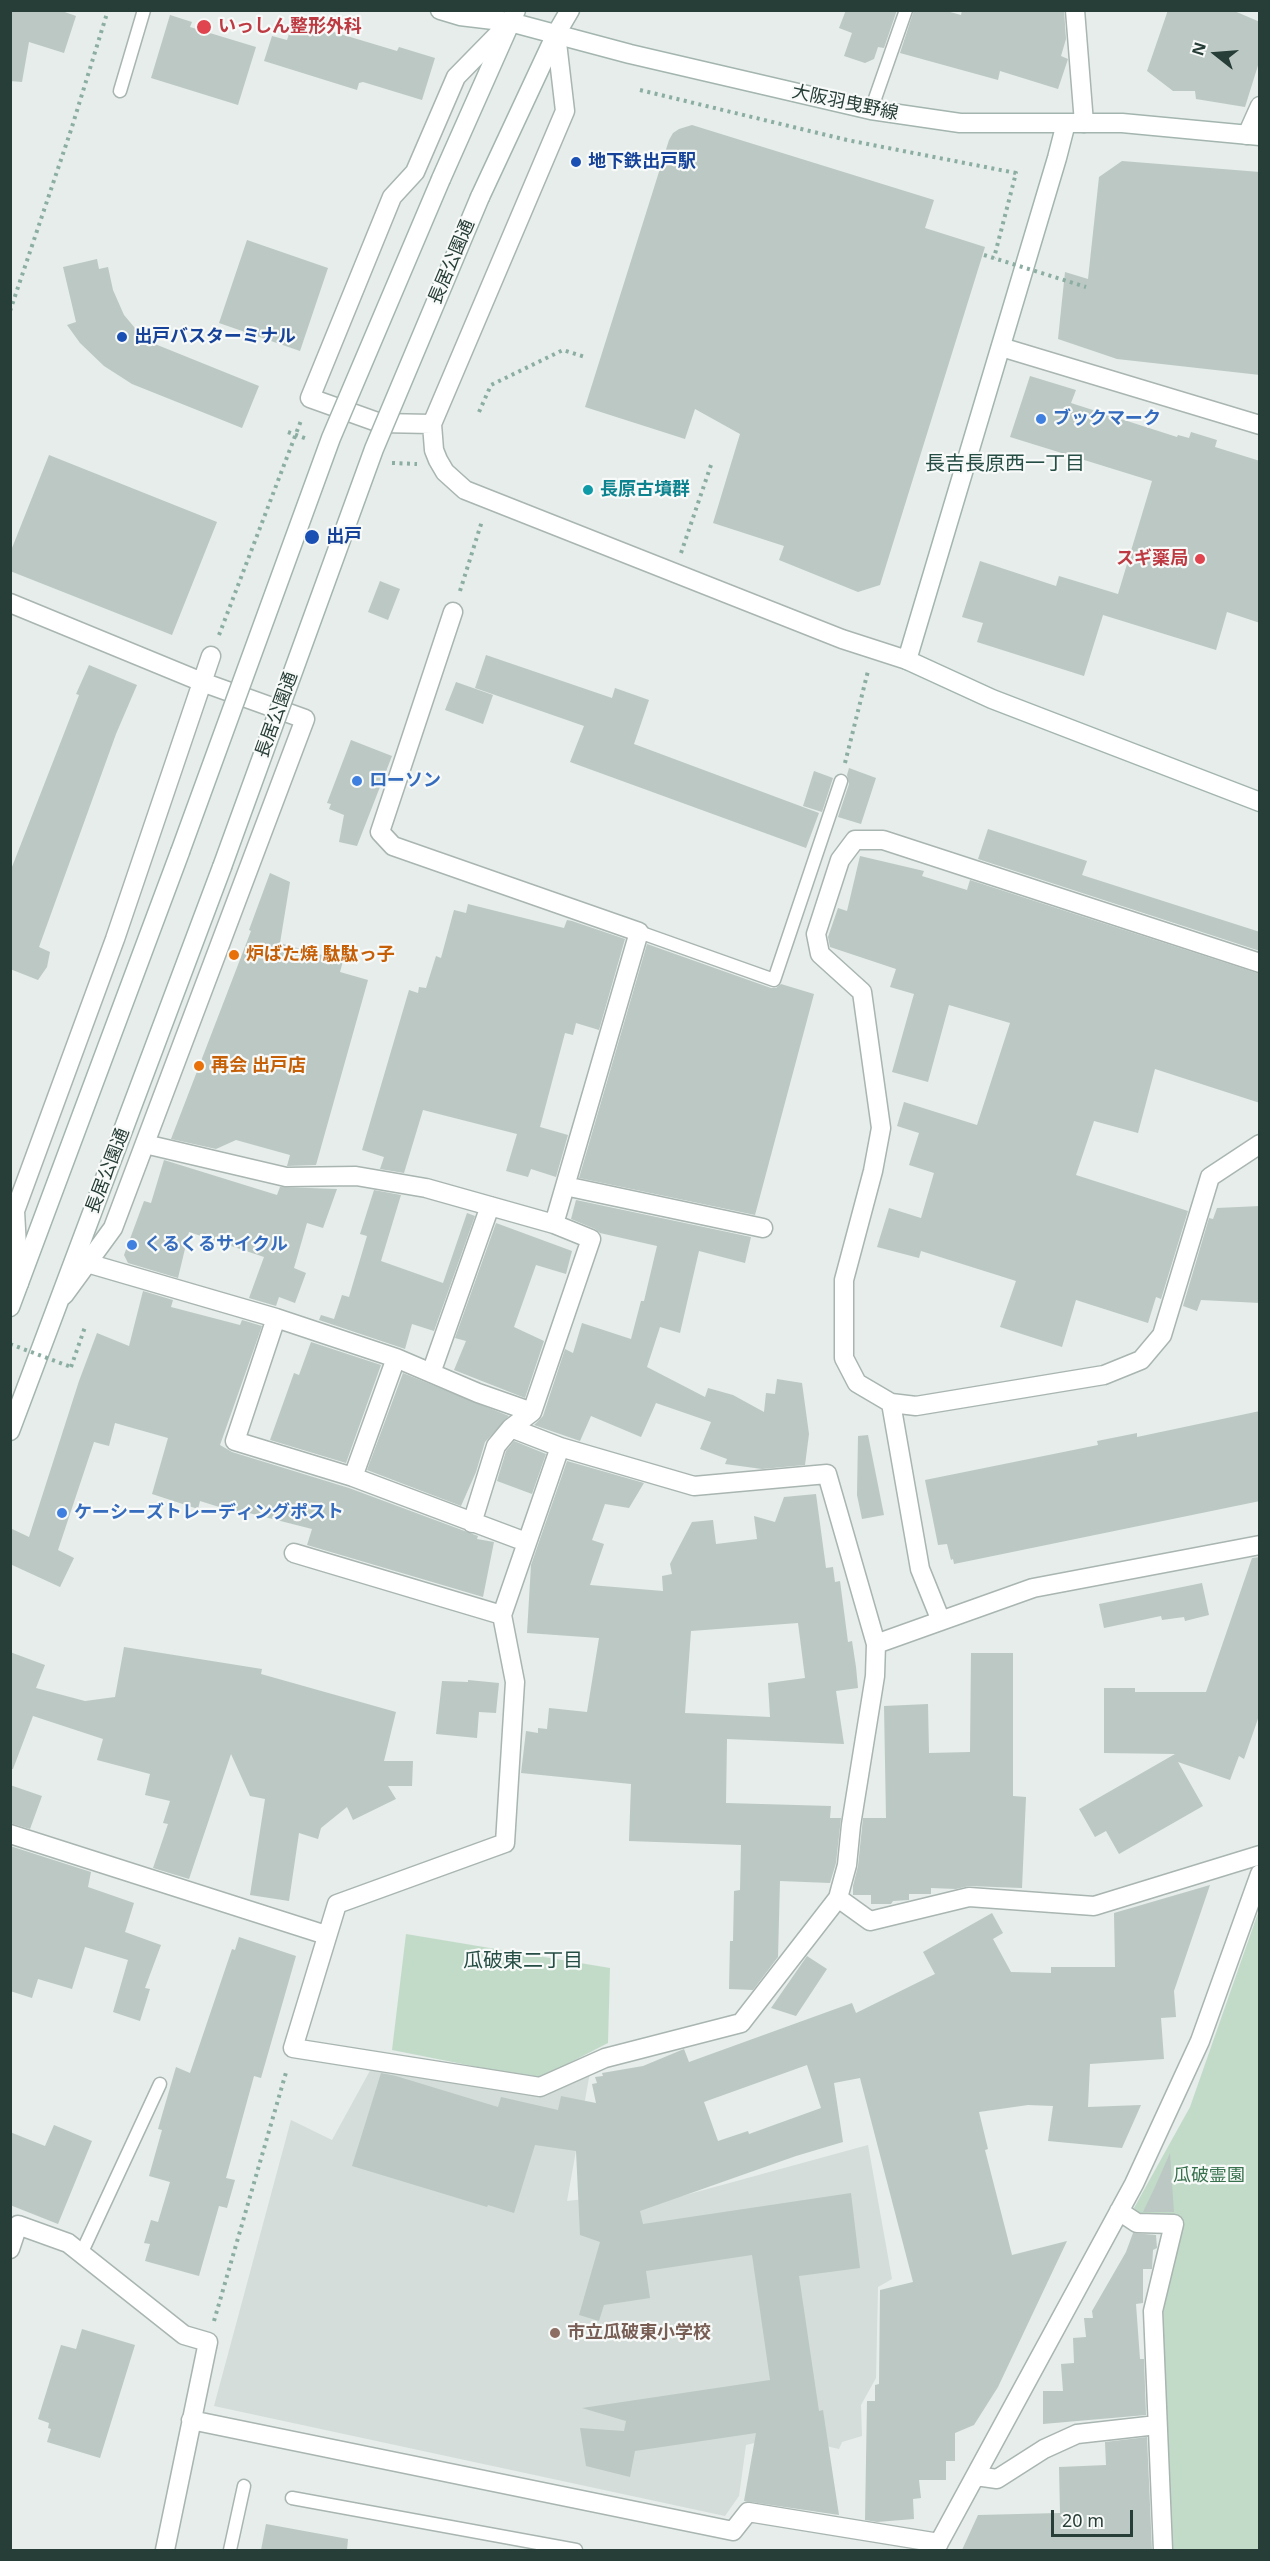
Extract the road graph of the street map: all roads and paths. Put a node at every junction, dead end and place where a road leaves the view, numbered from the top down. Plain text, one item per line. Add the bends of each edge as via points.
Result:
1 (108, 10) edge
2 (144, 10) edge
3 (440, 10) edge
4 (570, 10) edge
5 (906, 10) edge
6 (1075, 10) edge
7 (513, 16) edge
8 (556, 34) junction
9 (640, 90) dead end
10 (120, 91) dead end
11 (1260, 106) edge
12 (871, 110) junction
13 (1075, 123) junction
14 (1253, 136) edge
15 (984, 255) dead end
16 (994, 258) junction
17 (1086, 287) dead end
18 (10, 311) edge
19 (1001, 347) junction
20 (585, 357) dead end
21 (310, 398) junction
22 (479, 412) dead end
23 (432, 424) junction
24 (1260, 425) edge
25 (711, 465) dead end
26 (488, 499) junction
27 (674, 573) junction
28 (10, 603) edge
29 (453, 612) joint
30 (874, 650) junction
31 (211, 656) joint
32 (907, 660) junction
33 (202, 682) junction
34 (841, 781) joint
35 (1260, 802) edge
36 (639, 932) junction
37 (1260, 963) edge
38 (145, 1143) junction
39 (1260, 1144) edge
40 (565, 1186) junction
41 (490, 1206) junction
42 (554, 1224) junction
43 (763, 1228) dead end
44 (87, 1263) junction
45 (19, 1285) junction
46 (59, 1302) junction
47 (10, 1307) edge
48 (276, 1318) junction
49 (84, 1327) dead end
50 (10, 1344) edge
51 (396, 1358) junction
52 (431, 1373) junction
53 (891, 1403) junction
54 (532, 1412) junction
55 (511, 1428) junction
56 (10, 1431) edge
57 (560, 1447) junction
58 (353, 1477) junction
59 (472, 1523) junction
60 (526, 1542) junction
61 (1260, 1545) edge
62 (294, 1554) dead end
63 (502, 1615) junction
64 (941, 1621) junction
65 (876, 1644) junction
66 (10, 1834) edge
67 (1260, 1855) edge
68 (1260, 1874) edge
69 (838, 1898) junction
70 (326, 1935) junction
71 (293, 2048) junction
72 (160, 2084) dead end
73 (1119, 2211) junction
74 (10, 2249) edge
75 (81, 2254) junction
76 (208, 2343) junction
77 (191, 2420) junction
78 (1158, 2426) junction
79 (976, 2476) junction
80 (244, 2486) dead end
81 (292, 2498) dead end
82 (937, 2547) edge
83 (165, 2550) edge
84 (231, 2550) edge
85 (576, 2550) edge
86 (1163, 2550) edge

1 - 18 path
2 - 10 lane
3 - 7 street, 大阪羽曳野線 via 460,16
4 - 8 street, 長居公園通
5 - 12 lane
6 - 13 street
7 - 8 street, 大阪羽曳野線
7 - 21 street via 456,77 415,172 392,197
7 - 45 street, bridge via 331,438
8 - 12 street, 大阪羽曳野線
8 - 23 street via 565,111
8 - 46 street, 長居公園通, bridge via 480,197 374,448
9 - 16 path via 847,140 1016,173
11 - 14 street
12 - 13 street, 大阪羽曳野線 via 960,123
13 - 14 street, 大阪羽曳野線 via 1122,123
13 - 19 street
15 - 16 path, bridge
16 - 17 path, bridge
19 - 24 street
19 - 32 street
20 - 22 path via 563,350 491,385
21 - 23 street via 380,423
21 - 31 path
23 - 26 street via 434,450 446,472 465,490
25 - 27 path
26 - 27 street
26 - 29 path
27 - 30 street
28 - 33 street
29 - 36 street via 380,832 393,846
30 - 32 street
30 - 34 path
31 - 33 street
32 - 35 street via 992,699
33 - 38 street via 305,719
33 - 45 street via 115,939 15,1210
34 - 36 lane via 774,980
36 - 40 street
37 - 53 street via 883,840 855,840 840,860 816,934 820,954 862,992 880,1128 873,1171 844,1280 844,1358 857,1383
38 - 41 street via 286,1178 356,1176 426,1188
38 - 44 street via 113,1228
39 - 53 street via 1210,1177 1162,1335 1141,1360 1104,1375 916,1406
40 - 42 street
40 - 43 street
41 - 42 street
41 - 52 street
42 - 54 street via 591,1239
44 - 46 street
44 - 48 street
45 - 47 street
46 - 56 street, 長居公園通
48 - 51 street
48 - 58 street via 235,1441
49 - 50 path, bridge via 71,1367
51 - 52 street
51 - 58 street
52 - 54 street
53 - 64 street via 920,1569
54 - 55 street
55 - 57 street
55 - 59 street via 496,1446
57 - 60 street
57 - 65 street via 694,1486 827,1474
58 - 59 street
59 - 60 street
60 - 63 street
61 - 64 street via 1033,1588
62 - 63 street
63 - 70 street via 515,1682 505,1843 337,1904
64 - 65 street
65 - 69 street via 875,1676 847,1865
66 - 70 street
67 - 69 street via 1094,1906 969,1897 870,1921
68 - 73 street via 1200,2041
69 - 71 street via 741,2023 605,2058 540,2087
70 - 71 street
71 - 76 path
72 - 75 lane
73 - 78 street via 1137,2223 1174,2224 1153,2311
73 - 79 street
74 - 75 street via 18,2225 68,2243
75 - 76 street via 184,2335
76 - 77 street
77 - 82 street via 733,2531 748,2512
77 - 83 street
78 - 79 street via 1077,2434 1044,2449 997,2479
78 - 86 street
79 - 82 street
80 - 84 lane
81 - 85 lane

